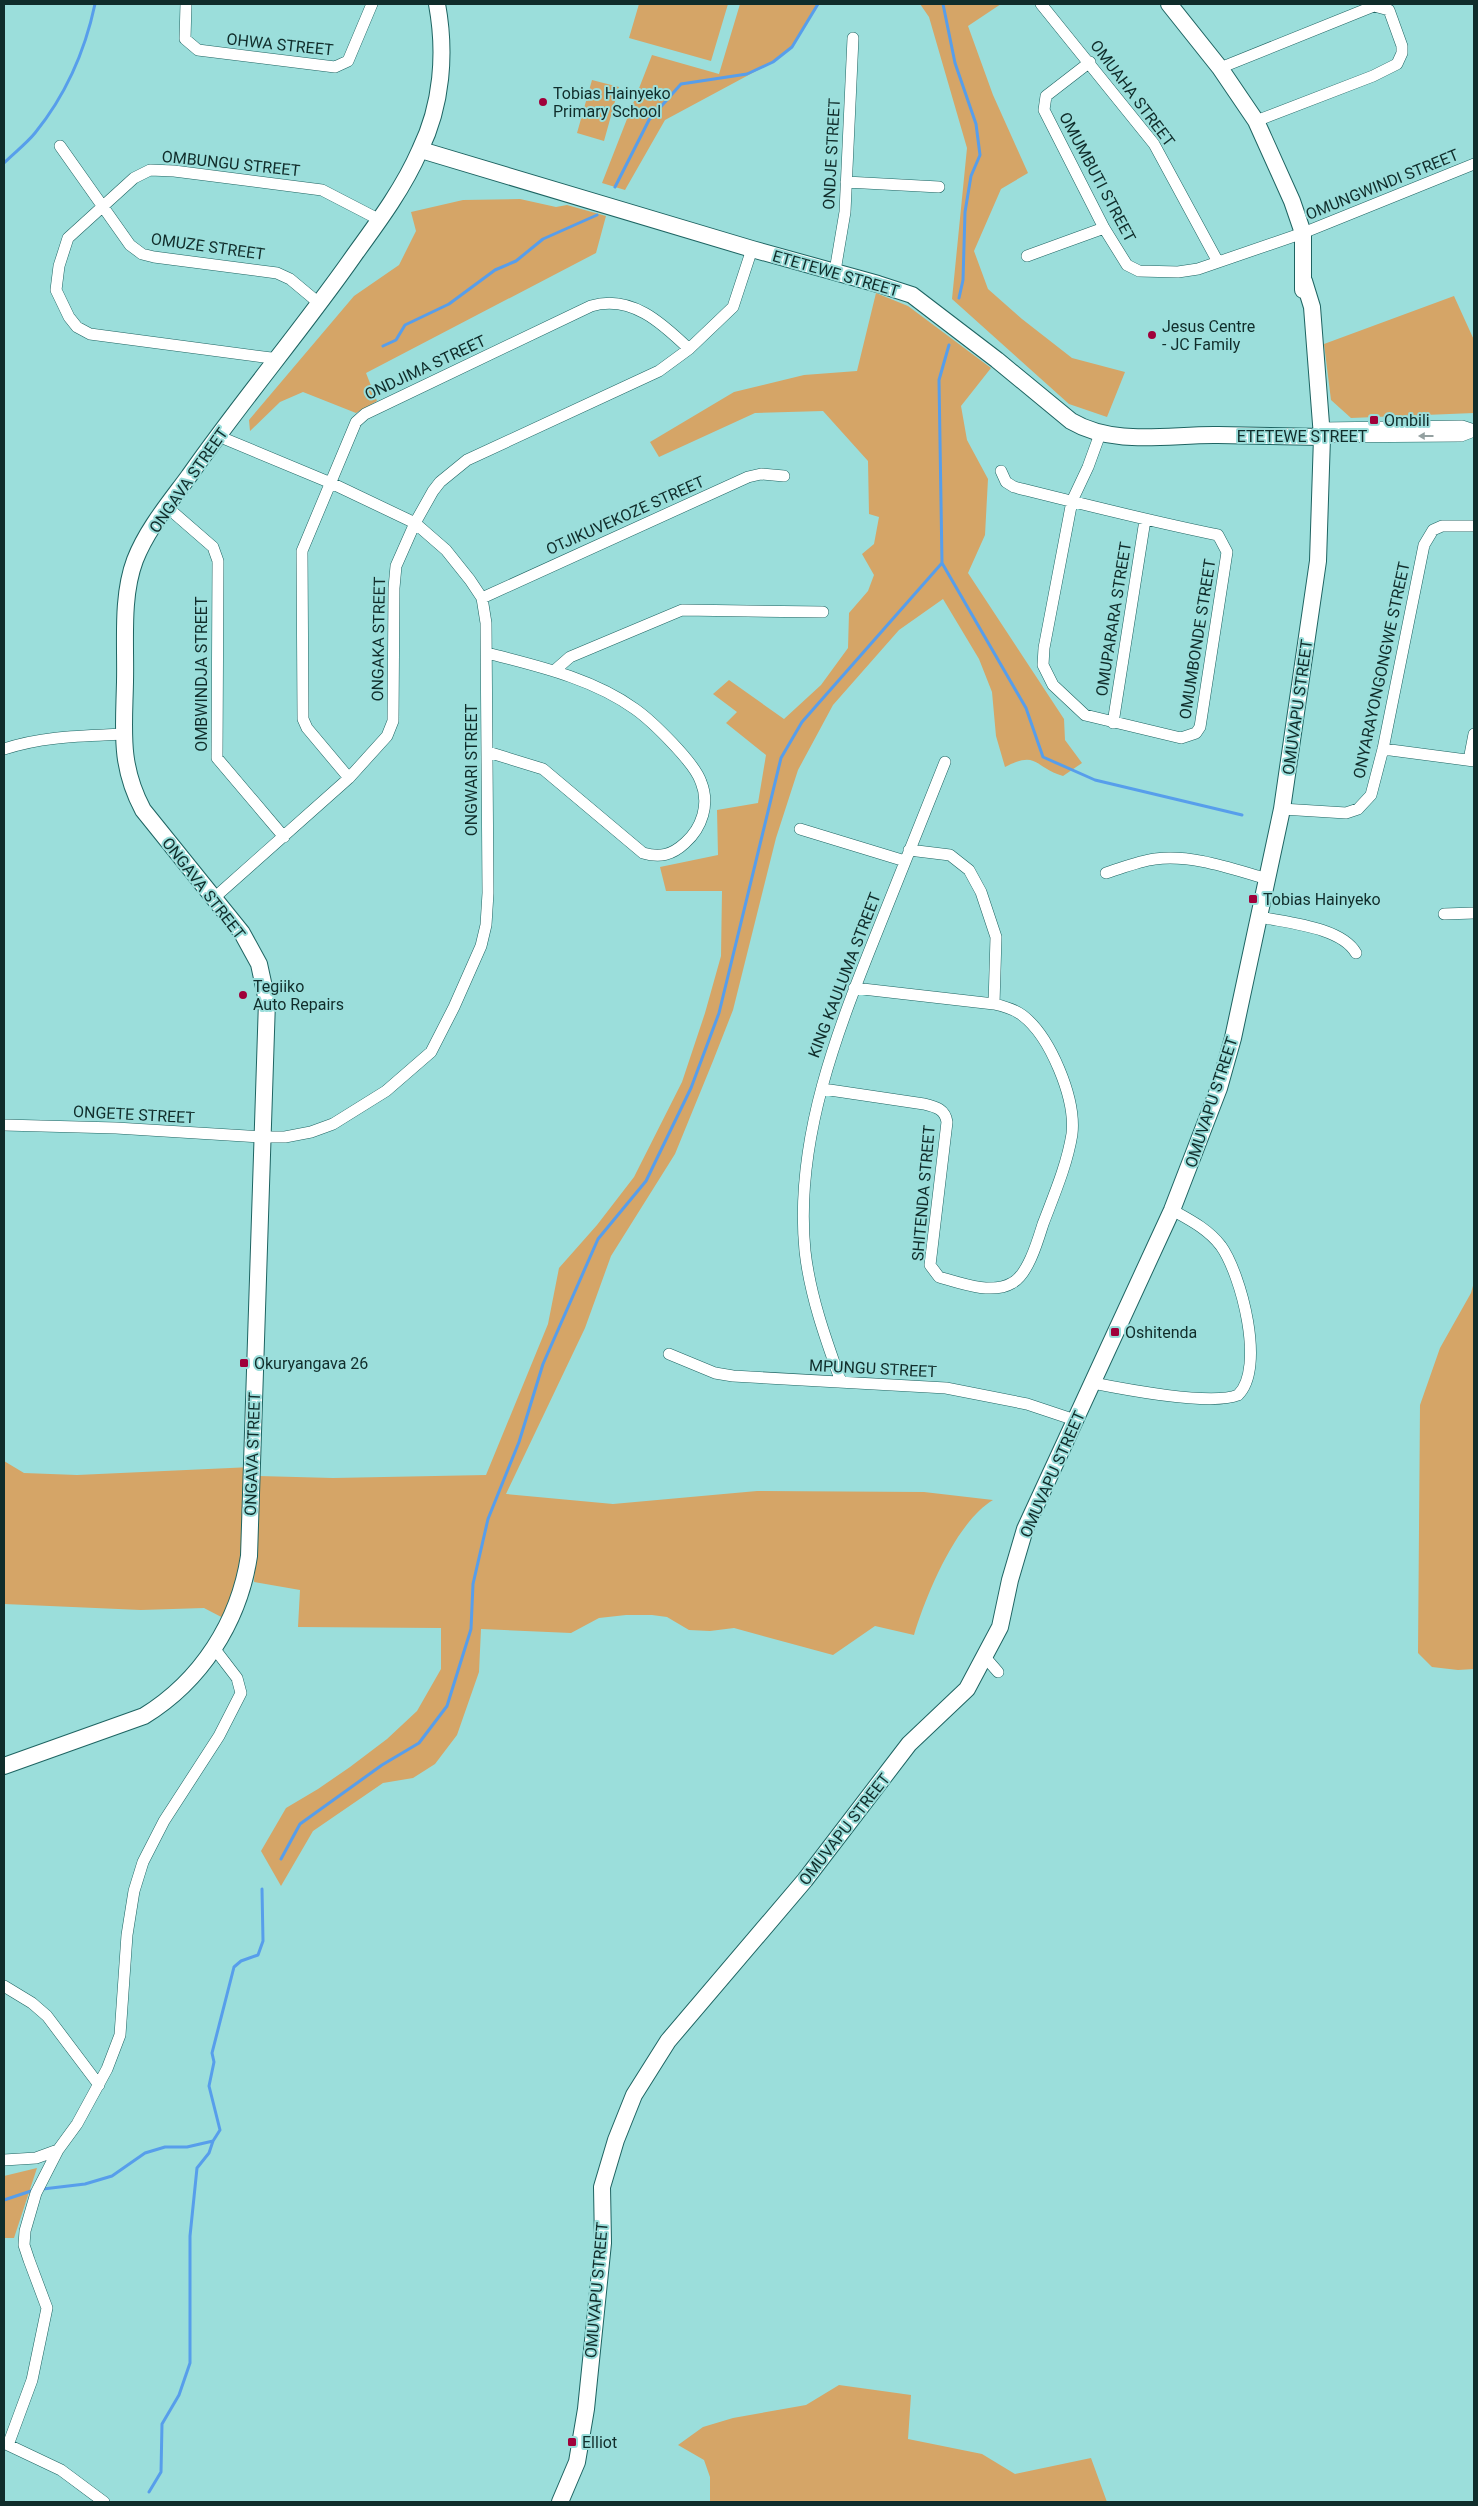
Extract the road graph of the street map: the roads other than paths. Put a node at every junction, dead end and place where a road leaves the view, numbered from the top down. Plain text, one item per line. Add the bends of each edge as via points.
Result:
1 (186, 4) edge
2 (372, 4) edge
3 (437, 4) edge
4 (1041, 4) edge
5 (1168, 4) edge
6 (854, 38) dead end
7 (1090, 62) junction
8 (1220, 68) junction
9 (1256, 121) junction
10 (60, 146) dead end
11 (421, 150) junction
12 (1474, 164) edge
13 (846, 182) junction
14 (939, 187) dead end
15 (101, 208) junction
16 (380, 220) junction
17 (1104, 228) junction
18 (1303, 233) junction
19 (752, 249) junction
20 (1027, 256) dead end
21 (1218, 262) junction
22 (835, 271) junction
23 (320, 304) junction
24 (689, 349) junction
25 (279, 359) junction
26 (1474, 431) edge
27 (1316, 432) junction
28 (1100, 434) junction
29 (218, 436) junction
30 (1001, 471) dead end
31 (784, 476) dead end
32 (331, 484) junction
33 (1072, 501) junction
34 (167, 507) junction
35 (1145, 520) junction
36 (415, 523) junction
37 (1474, 526) edge
38 (482, 598) junction
39 (823, 612) dead end
40 (487, 653) junction
41 (554, 671) junction
42 (1113, 723) junction
43 (124, 734) junction
44 (1474, 734) edge
45 (1383, 749) junction
46 (4, 750) edge
47 (488, 752) junction
48 (1472, 761) edge
49 (945, 762) dead end
50 (349, 778) junction
51 (1282, 809) junction
52 (800, 829) dead end
53 (284, 837) junction
54 (907, 856) junction
55 (1106, 873) dead end
56 (1268, 879) junction
57 (214, 898) junction
58 (1474, 913) edge
59 (1444, 914) dead end
60 (1260, 917) junction
61 (1356, 953) dead end
62 (854, 988) junction
63 (994, 1004) junction
64 (823, 1089) junction
65 (4, 1125) edge
66 (262, 1138) junction
67 (1172, 1210) junction
68 (669, 1354) dead end
69 (841, 1382) junction
70 (1093, 1383) junction
71 (1076, 1420) junction
72 (214, 1648) junction
73 (985, 1657) junction
74 (998, 1672) dead end
75 (4, 1766) edge
76 (4, 1986) edge
77 (99, 2085) junction
78 (58, 2150) junction
79 (4, 2160) edge
80 (6, 2444) edge
81 (104, 2502) edge
82 (560, 2502) edge

1 - 2 street, OHWA STREET via 185,39 198,50 335,68 348,62
3 - 11 street, ONGAVA STREET via 441,76
4 - 7 street, OMUAHA STREET
5 - 8 street, OMUVAPU STREET
6 - 13 street, ONDJE STREET
7 - 17 street, OMUMBUTI STREET via 1046,96 1044,110
7 - 21 street, OMUAHA STREET via 1154,144
8 - 9 street, OMUVAPU STREET
8 - 9 street via 1374,6 1389,10 1402,46 1397,64 1374,76
9 - 18 street, OMUVAPU STREET
10 - 15 street, OMUZE STREET
11 - 16 street, ONGAVA STREET
11 - 19 street, ETETEWE STREET
12 - 18 street, OMUNGWINDI STREET
13 - 14 street
13 - 22 street, ONDJE STREET via 845,212
15 - 16 street, OMBUNGU STREET via 144,172 174,171 322,190
15 - 23 street, OMUZE STREET via 130,245 142,254 277,273 290,279
15 - 25 street, OMBUNGU STREET via 68,238 59,266 58,296 78,327 101,337
16 - 23 street, ONGAVA STREET
17 - 20 street
17 - 21 street, OMUMBUTI STREET via 1127,265 1134,270 1178,272
18 - 21 street, OMUMBUTI STREET
18 - 27 street, OMUVAPU STREET via 1301,309
19 - 22 street, ETETEWE STREET
19 - 24 street, ONGAKA STREET via 733,307
22 - 28 street, ETETEWE STREET via 912,295 1071,421
23 - 25 street, ONGAVA STREET
24 - 32 street, ONDJIMA STREET via 659,320 637,310 617,303 603,302 591,306 365,414 356,422
24 - 36 street, ONGAKA STREET via 659,371 467,460 440,482
25 - 29 street, ONGAVA STREET
26 - 27 street, ETETEWE STREET via 1462,426
27 - 28 street, ETETEWE STREET via 1238,430 1220,435
27 - 51 street, OMUVAPU STREET via 1318,561
28 - 33 street, OMUMBONDE STREET
29 - 32 street, ONGWARI STREET
29 - 34 street, ONGAVA STREET
30 - 33 street via 1006,482 1014,487
31 - 38 street, OTJIKUVEKOZE STREET via 761,474 748,477
32 - 36 street, ONGWARI STREET
32 - 50 street, ONDJIMA STREET via 302,551 302,708 307,728
33 - 35 street, OMUMBONDE STREET
33 - 42 street, OMUMBONDE STREET via 1043,665 1053,685 1070,703 1086,716
34 - 43 street, ONGAVA STREET via 135,561 128,595
34 - 53 street, OMBWINDJA STREET via 204,538 216,554 217,758
35 - 42 street, OMUPARARA STREET
35 - 42 street, OMUMBONDE STREET via 1218,535 1227,552 1200,727 1196,733 1181,738
36 - 38 street, ONGWARI STREET via 446,550
36 - 50 street, ONGAKA STREET via 396,566 393,721 387,736
37 - 45 street, ONYARAYONGONGWE STREET via 1442,526 1433,530 1424,545
38 - 40 street, ONGWARI STREET
39 - 41 street via 682,610 570,657
40 - 41 street
40 - 47 street, ONGWARI STREET
41 - 47 street via 600,689 635,709 697,772 702,783 703,816 692,837 666,855 643,853 543,769
43 - 46 street via 67,736 25,742
43 - 57 street, ONGAVA STREET via 125,765 131,788 143,810
44 - 48 street
45 - 48 street
45 - 51 street, ONYARAYONGONGWE STREET via 1371,795 1358,810 1336,814
47 - 66 street, ONGWARI STREET via 486,925 481,946 431,1052 386,1091 333,1124 311,1132
49 - 54 street, KING KAULUMA STREET
50 - 53 street, ONGAKA STREET
51 - 56 street, OMUVAPU STREET
52 - 54 street
53 - 57 street, ONGAKA STREET
54 - 62 street, KING KAULUMA STREET
54 - 63 street via 950,855 970,870 996,937
55 - 56 street via 1155,859 1181,859 1210,863
56 - 60 street, OMUVAPU STREET
57 - 66 street, ONGAVA STREET via 242,933 258,964 267,1001
58 - 59 street
60 - 61 street via 1341,938 1351,944
60 - 67 street, OMUVAPU STREET via 1219,1088
62 - 63 street, SHITENDA STREET
62 - 64 street, KING KAULUMA STREET via 828,1062
63 - 64 street, SHITENDA STREET via 1020,1013 1046,1044 1059,1068 1071,1113 1072,1133 1062,1172 1034,1249 1014,1283 1001,1288 976,1286 939,1277 930,1265 946,1114 939,1108 924,1104
64 - 69 street, KING KAULUMA STREET via 809,1153 805,1250 814,1298
65 - 66 street, ONGETE STREET via 116,1128
66 - 72 street, ONGAVA STREET via 249,1556 234,1609
67 - 70 street, OMUVAPU STREET
67 - 70 street via 1201,1226 1221,1247 1240,1288 1249,1321 1247,1382 1238,1395 1217,1399 1133,1391
68 - 69 street, MPUNGU STREET via 707,1370 732,1376
69 - 71 street, MPUNGU STREET via 946,1388 1027,1404
70 - 71 street, OMUVAPU STREET
71 - 73 street, OMUVAPU STREET via 1024,1529 1000,1627
72 - 75 street, ONGAVA STREET via 185,1685 165,1704 144,1716
72 - 77 street via 237,1678 241,1694 219,1736 164,1821 143,1862 134,1891 127,1935 120,2035
73 - 74 street
73 - 82 street, OMUVAPU STREET via 967,1689 909,1744 805,1880 668,2041 634,2095 602,2187 604,2243 586,2409 577,2462
76 - 77 street via 47,2016
77 - 78 street
78 - 79 street via 36,2158
78 - 80 street via 36,2194 25,2231 24,2245 47,2308 32,2380
80 - 81 street via 61,2470

